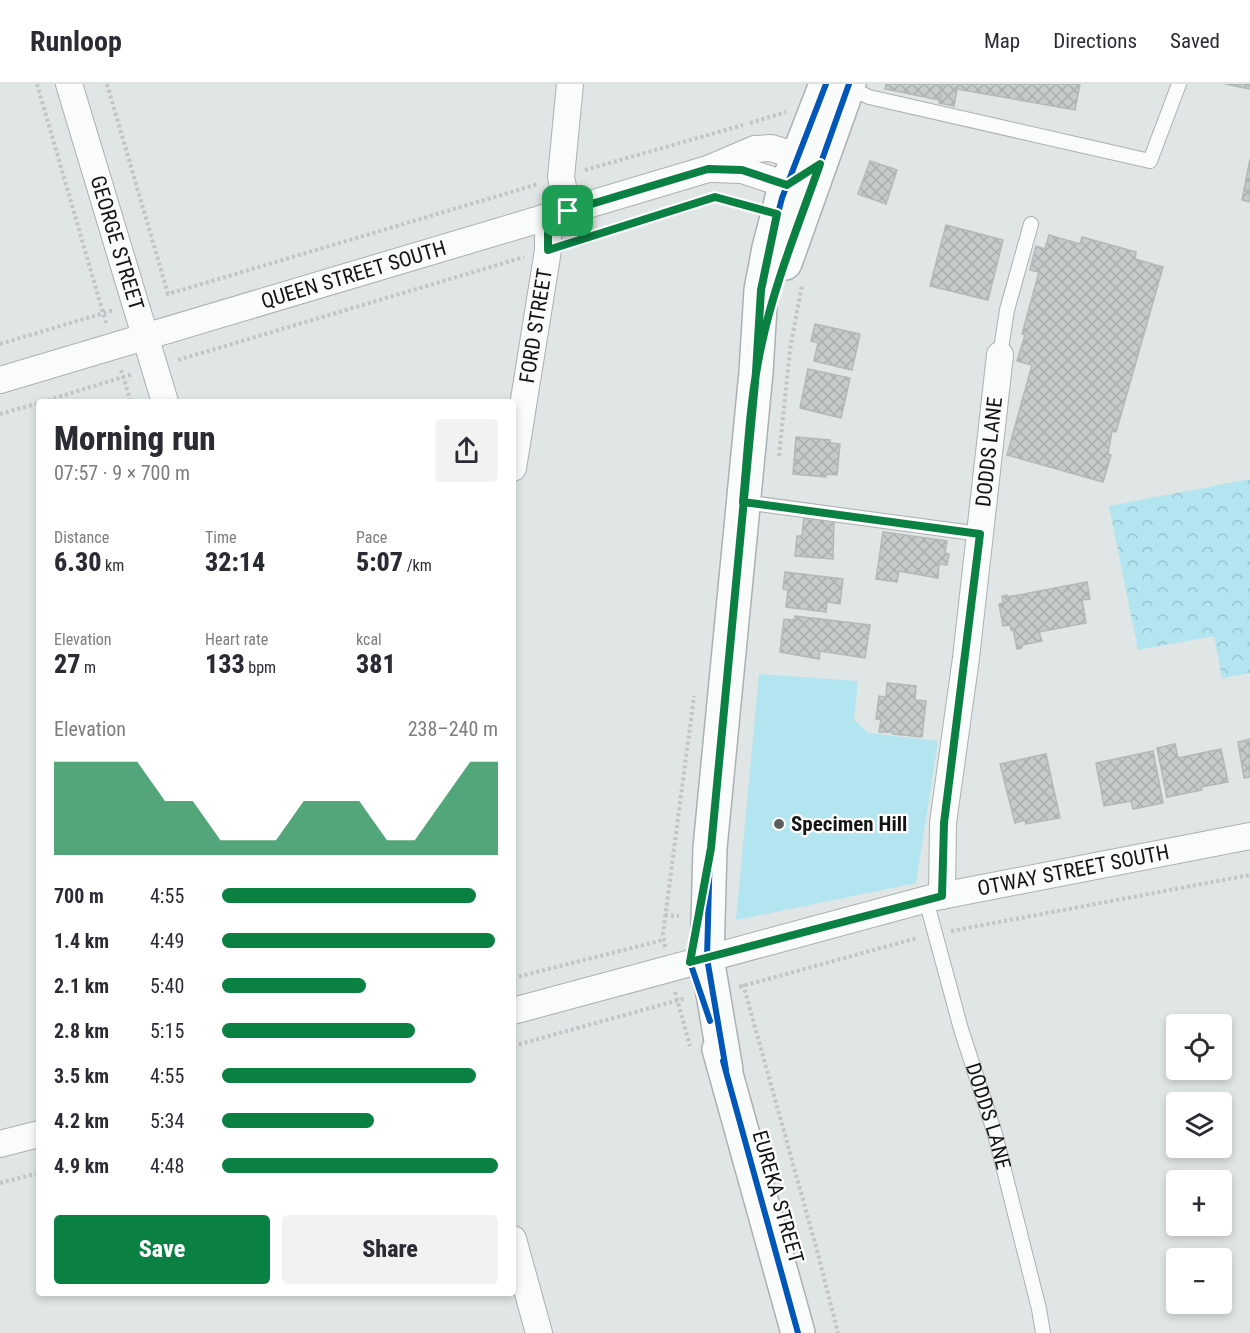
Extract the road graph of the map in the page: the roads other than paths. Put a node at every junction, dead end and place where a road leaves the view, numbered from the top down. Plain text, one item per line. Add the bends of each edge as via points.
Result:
1 (69, 84) edge
2 (570, 84) edge
3 (1179, 84) edge
4 (841, 85) edge
5 (795, 179) junction
6 (558, 214) junction
7 (1031, 224) dead end
8 (146, 337) junction
9 (1000, 355) joint
10 (756, 372) junction
11 (0, 380) edge
12 (164, 399) edge
13 (516, 449) edge
14 (743, 502) junction
15 (980, 534) junction
16 (1250, 836) edge
17 (934, 898) junction
18 (698, 960) junction
19 (516, 1010) edge
20 (36, 1135) edge
21 (0, 1144) edge
22 (516, 1250) edge
23 (539, 1333) edge
24 (798, 1333) edge
25 (1043, 1333) edge

1 - 8 street, GEORGE STREET
2 - 6 street, FORD STREET
3 - 4 lane via 1150,161 869,97
4 - 5 street, EUREKA STREET
5 - 6 street, QUEEN STREET SOUTH via 708,169
5 - 10 street, EUREKA STREET via 775,296
5 - 10 street, EUREKA STREET via 761,290
6 - 8 street, QUEEN STREET SOUTH
6 - 13 street, FORD STREET via 548,250
7 - 9 lane, DODDS LANE via 1006,310
8 - 11 street, QUEEN STREET SOUTH
8 - 12 street, GEORGE STREET
9 - 15 street, DODDS LANE
10 - 14 street, EUREKA STREET
14 - 15 lane
14 - 18 street, EUREKA STREET
15 - 17 street, DODDS LANE
16 - 17 street, OTWAY STREET SOUTH
17 - 18 street, OTWAY STREET SOUTH
17 - 25 lane, DODDS LANE via 934,934 995,1134
18 - 19 street, OTWAY STREET SOUTH
18 - 24 street, EUREKA STREET
20 - 21 street
22 - 23 street

